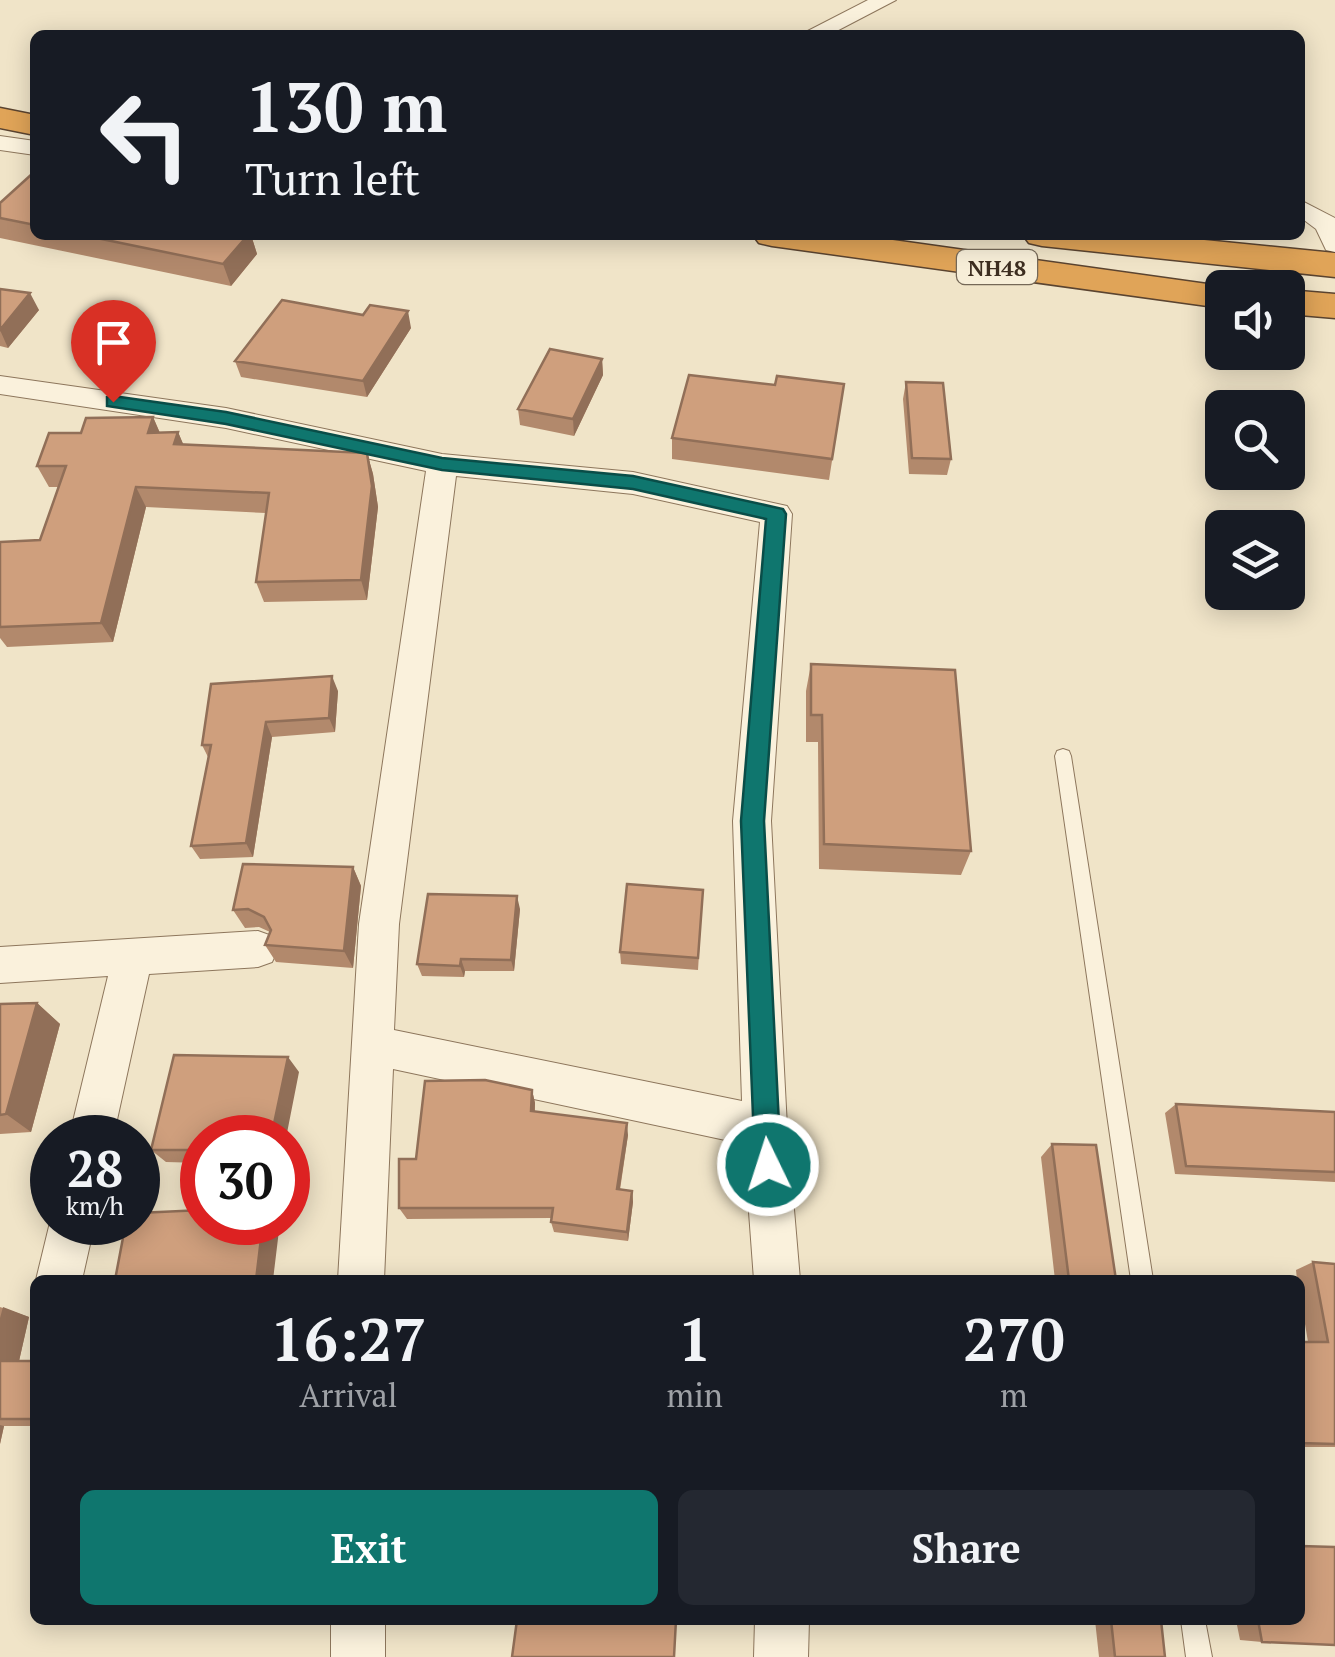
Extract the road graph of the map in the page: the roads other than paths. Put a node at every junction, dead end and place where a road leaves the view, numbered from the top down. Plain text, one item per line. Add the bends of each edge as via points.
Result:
1 (885, 0) edge
2 (810, 28) edge
3 (0, 87) edge
4 (30, 92) edge
5 (0, 118) edge
6 (30, 123) edge
7 (0, 143) edge
8 (30, 147) edge
9 (1305, 210) edge
10 (809, 240) edge
11 (1091, 240) edge
12 (1335, 244) edge
13 (1335, 265) edge
14 (1205, 294) edge
15 (1305, 303) edge
16 (1335, 306) edge
17 (0, 385) edge
18 (442, 464) junction
19 (1063, 756) dead end
20 (258, 949) dead end
21 (133, 956) junction
22 (0, 965) edge
23 (373, 1046) junction
24 (97, 1115) edge
25 (765, 1127) junction
26 (67, 1245) edge
27 (60, 1275) edge
28 (360, 1275) edge
29 (778, 1275) edge
30 (1141, 1275) edge
31 (358, 1625) edge
32 (782, 1625) edge
33 (1195, 1625) edge
34 (358, 1657) edge
35 (781, 1657) edge
36 (1199, 1657) edge

1 - 2 street
3 - 4 highway
5 - 6 highway
7 - 8 street
9 - 12 street via 1331,228
10 - 14 highway, NH48
11 - 13 highway, NH48
15 - 16 highway
17 - 18 street via 226,418
18 - 23 street via 380,924
18 - 25 street via 633,483 776,514 752,821
19 - 30 lane
20 - 21 street
21 - 22 street
21 - 24 street
23 - 25 street
23 - 28 street
25 - 29 street
26 - 27 street
31 - 34 street
32 - 35 street
33 - 36 lane

